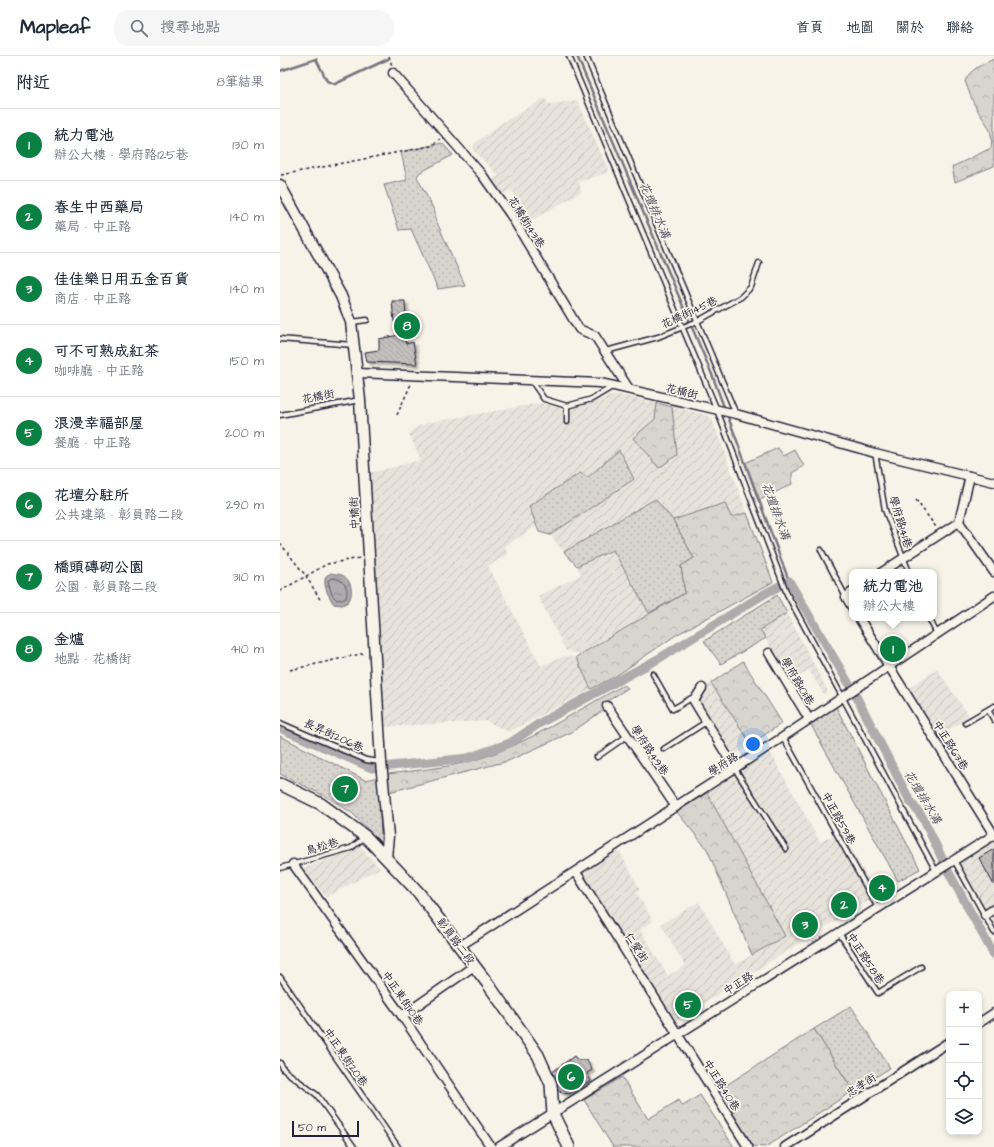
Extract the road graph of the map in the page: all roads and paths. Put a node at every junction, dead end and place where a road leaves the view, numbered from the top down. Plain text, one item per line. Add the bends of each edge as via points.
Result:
1 (569, 56) edge
2 (586, 56) edge
3 (393, 73) dead end
4 (446, 134) junction
5 (280, 175) edge
6 (280, 184) edge
7 (759, 263) dead end
8 (367, 320) dead end
9 (698, 321) junction
10 (351, 322) junction
11 (682, 326) junction
12 (280, 339) edge
13 (355, 345) junction
14 (606, 350) junction
15 (358, 373) junction
16 (415, 376) junction
17 (531, 380) junction
18 (614, 386) junction
19 (629, 389) junction
20 (360, 400) junction
21 (567, 406) junction
22 (717, 410) junction
23 (280, 414) edge
24 (736, 414) junction
25 (397, 415) dead end
26 (567, 422) dead end
27 (875, 453) junction
28 (970, 476) junction
29 (994, 482) edge
30 (916, 500) dead end
31 (959, 522) junction
32 (940, 533) junction
33 (280, 543) edge
34 (821, 550) dead end
35 (369, 557) junction
36 (903, 558) junction
37 (886, 569) edge
38 (908, 569) edge
39 (994, 572) edge
40 (306, 576) junction
41 (280, 590) edge
42 (849, 595) edge
43 (994, 596) edge
44 (321, 601) dead end
45 (861, 621) edge
46 (931, 621) edge
47 (938, 634) junction
48 (375, 651) junction
49 (769, 653) dead end
50 (889, 667) junction
51 (290, 670) dead end
52 (653, 674) dead end
53 (702, 688) dead end
54 (695, 696) junction
55 (845, 696) junction
56 (607, 706) dead end
57 (994, 706) edge
58 (988, 710) junction
59 (809, 719) junction
60 (994, 720) edge
61 (706, 722) junction
62 (280, 723) edge
63 (965, 723) dead end
64 (627, 736) junction
65 (783, 737) junction
66 (664, 749) dead end
67 (596, 757) dead end
68 (381, 762) junction
69 (735, 769) junction
70 (280, 784) edge
71 (676, 807) junction
72 (994, 835) edge
73 (366, 837) junction
74 (786, 850) dead end
75 (386, 858) junction
76 (954, 859) junction
77 (293, 864) junction
78 (280, 868) edge
79 (936, 871) junction
80 (576, 872) junction
81 (878, 908) junction
82 (994, 909) edge
83 (985, 915) junction
84 (994, 932) edge
85 (839, 933) junction
86 (460, 946) junction
87 (474, 966) junction
88 (921, 967) dead end
89 (280, 977) edge
90 (994, 1014) edge
91 (402, 1016) junction
92 (982, 1021) edge
93 (677, 1034) junction
94 (946, 1044) edge
95 (280, 1063) edge
96 (553, 1114) junction
97 (354, 1147) edge
98 (398, 1147) edge
99 (491, 1147) edge
100 (499, 1147) edge
101 (569, 1147) edge
102 (748, 1147) edge
103 (785, 1147) edge

1 - 11 lane
2 - 9 lane
3 - 4 street, 花橋街143巷
4 - 5 path via 431,146
4 - 14 street, 花橋街143巷 via 483,176 510,214 579,329 594,336
6 - 10 street, 中橋街 via 341,296
7 - 9 lane, 花橋街145巷 via 752,287 741,297
8 - 10 lane
9 - 11 lane, 花橋街145巷
9 - 24 lane
10 - 13 street, 中橋街
11 - 14 lane, 花橋街145巷 via 658,337
11 - 22 lane
12 - 13 lane
13 - 15 street, 中橋街
14 - 19 street, 花橋街143巷
15 - 16 street, 花橋街
15 - 20 street, 中橋街
16 - 17 street, 花橋街
16 - 25 path
17 - 18 street, 花橋街
17 - 21 lane via 544,399
18 - 19 street, 花橋街
18 - 21 lane via 592,399
19 - 22 street, 花橋街
20 - 23 lane, 花橋街
20 - 35 street, 中橋街
21 - 26 lane
22 - 24 street, 花橋街
22 - 55 lane via 786,594
24 - 27 street, 花橋街
27 - 28 street, 花橋街
27 - 36 lane, 學府路141巷 via 885,510
28 - 29 street, 花橋街
28 - 31 street
30 - 32 path
31 - 32 street
31 - 39 street
32 - 36 street
33 - 40 path
34 - 42 lane
35 - 40 path via 327,564
35 - 48 street, 中橋街
36 - 37 street
36 - 38 lane, 學府路141巷
40 - 41 path
40 - 44 path
43 - 47 street, 學府路
45 - 50 street, 中正路63巷
46 - 47 lane
47 - 50 street, 學府路
48 - 51 path
48 - 68 street, 中橋街
49 - 59 street, 學府路101巷
50 - 55 street, 學府路
50 - 72 street, 中正路63巷
52 - 54 lane via 673,709
53 - 54 street
54 - 61 street via 694,700
55 - 59 street, 學府路
55 - 79 lane
56 - 64 street, 學府路49巷
57 - 58 lane
58 - 60 lane
58 - 63 lane
59 - 65 street, 學府路
61 - 66 lane
61 - 69 street
62 - 68 lane, 長昇街206巷 via 366,760
64 - 67 lane
64 - 71 street, 學府路49巷
65 - 69 street, 學府路
65 - 81 lane, 中正路59巷
68 - 75 street, 中橋街 via 388,836
69 - 71 street, 學府路
69 - 74 lane
70 - 73 main road, 彰員路二段 via 320,804
71 - 80 street, 學府路
72 - 76 street
73 - 75 main road, 彰員路二段
73 - 77 lane, 鳥松巷 via 351,848
75 - 86 main road, 彰員路二段 via 419,893
76 - 79 street, 中正路
76 - 83 lane
77 - 78 lane, 鳥松巷
77 - 91 street, 中正東街10巷
79 - 81 street, 中正路
80 - 86 street, 學府路
80 - 93 street, 仁愛街
81 - 85 street, 中正路
82 - 83 street
83 - 84 lane
85 - 88 lane, 中正路58巷 via 878,994
85 - 93 street, 中正路
86 - 87 main road, 彰員路二段
87 - 91 street
87 - 96 main road, 彰員路二段 via 538,1055 551,1084
89 - 98 lane, 中正東街20巷
90 - 92 street
91 - 99 street, 中正東街10巷
93 - 96 street, 中正路
93 - 102 street, 中正路40巷
94 - 103 street, 忠孝街
95 - 97 lane via 284,1070 317,1095
96 - 100 street, 中正路
96 - 101 main road, 彰員路二段

